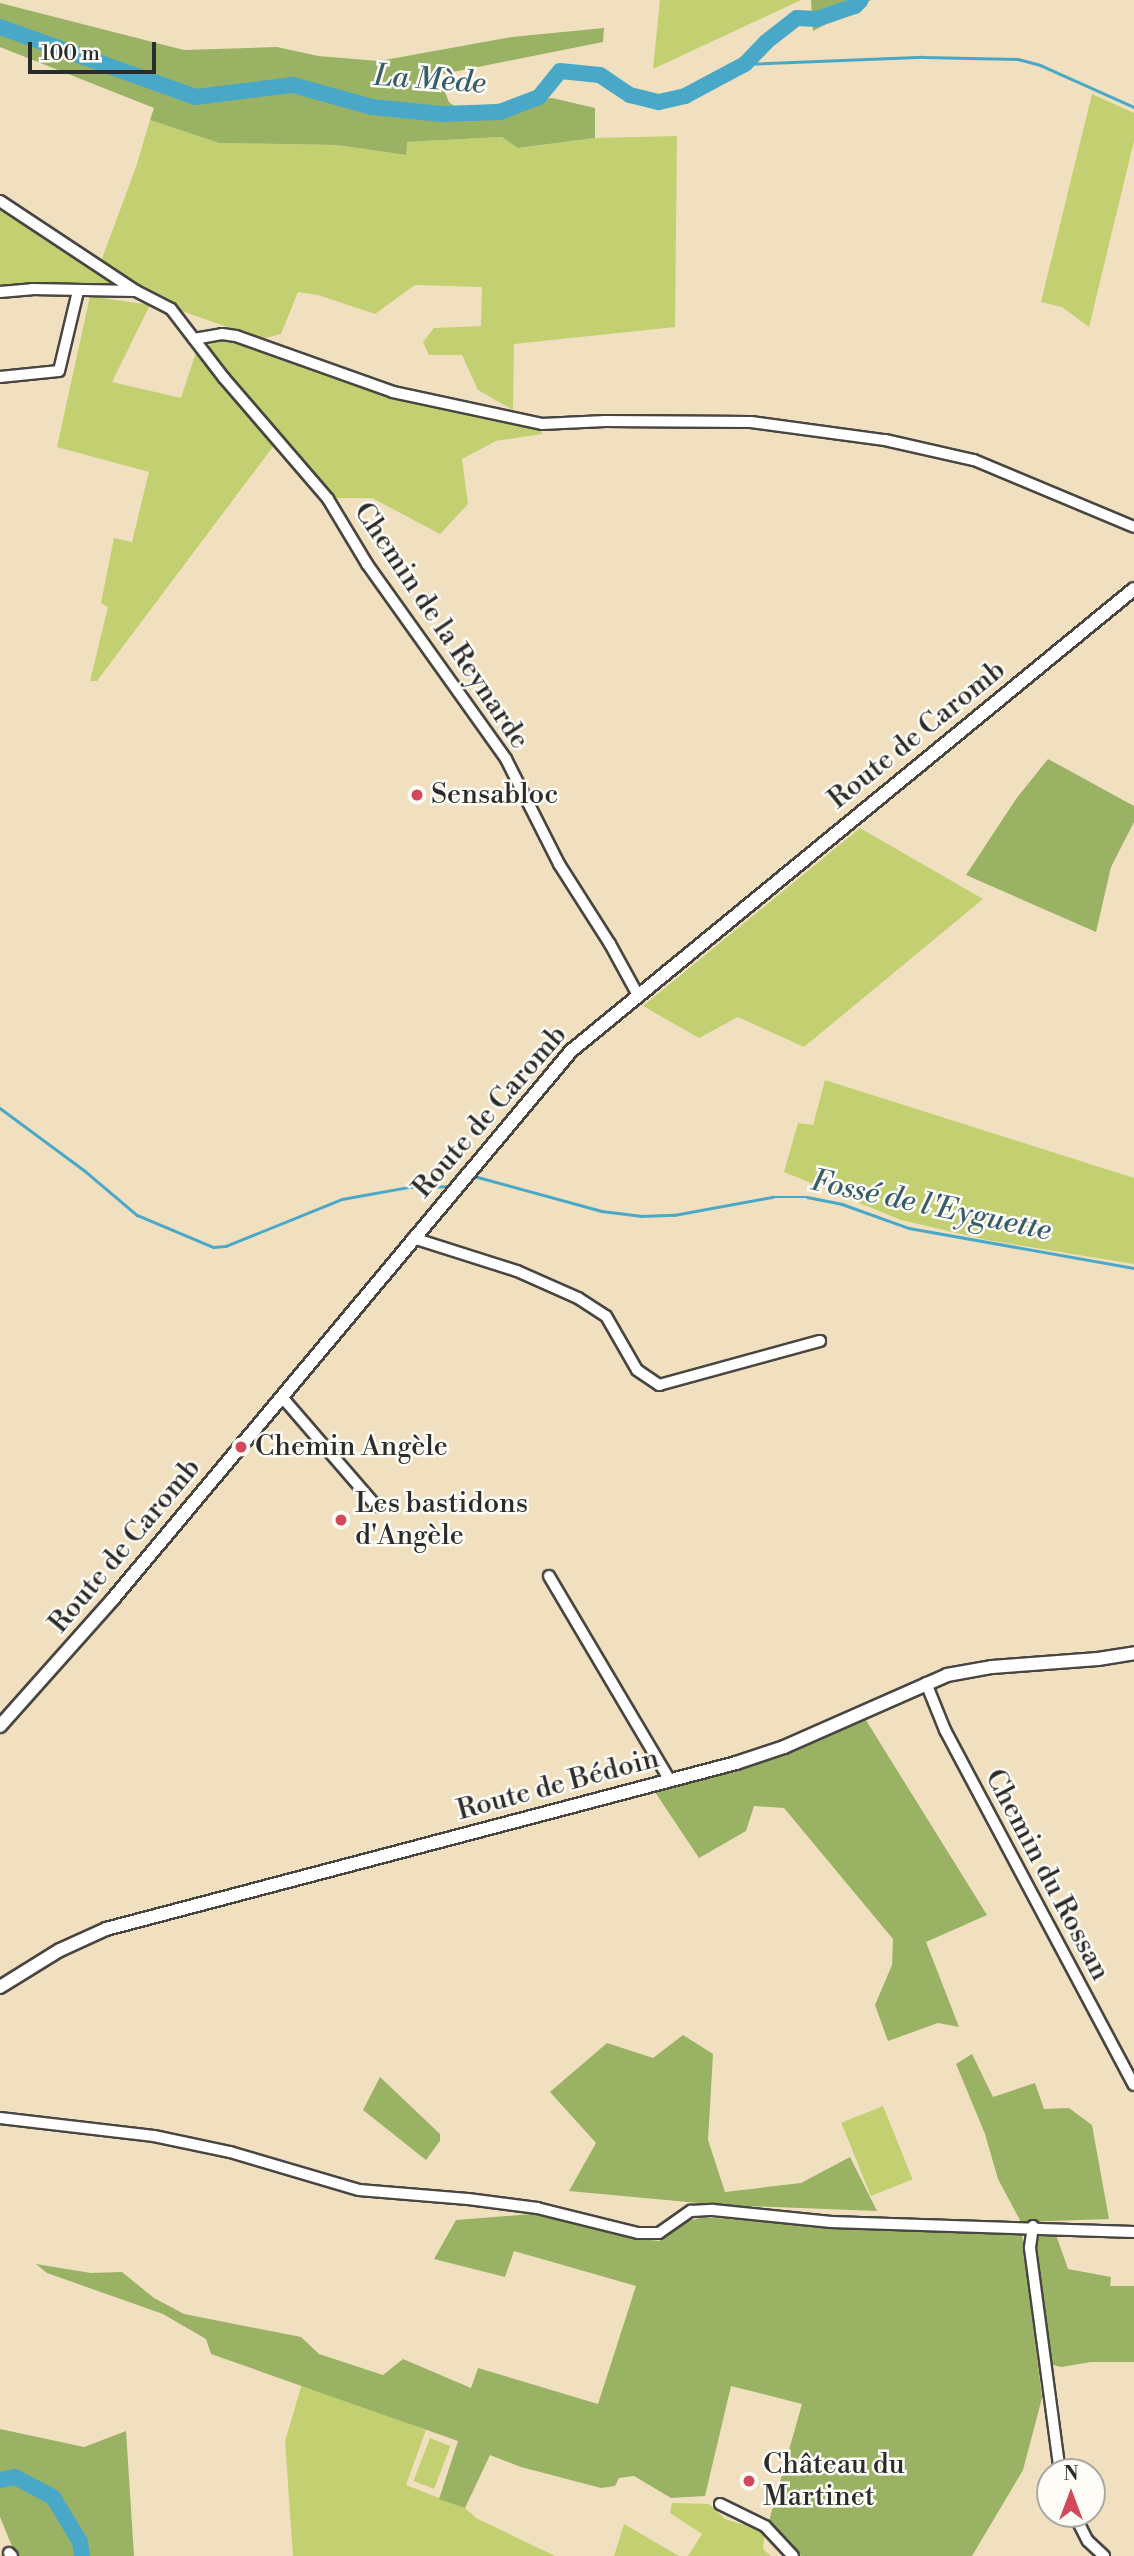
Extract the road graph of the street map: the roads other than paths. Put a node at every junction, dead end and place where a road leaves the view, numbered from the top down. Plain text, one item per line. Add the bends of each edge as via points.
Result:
1 (0, 201) edge
2 (78, 291) junction
3 (136, 291) junction
4 (0, 292) edge
5 (194, 339) junction
6 (0, 377) edge
7 (1134, 527) edge
8 (1134, 589) edge
9 (639, 997) junction
10 (413, 1238) junction
11 (820, 1341) dead end
12 (282, 1397) junction
13 (376, 1506) dead end
14 (549, 1576) dead end
15 (1134, 1653) edge
16 (926, 1683) junction
17 (0, 1726) edge
18 (670, 1781) junction
19 (0, 1987) edge
20 (1134, 2085) edge
21 (0, 2118) edge
22 (1033, 2226) junction
23 (1134, 2232) edge
24 (1058, 2458) edge
25 (720, 2504) dead end
26 (1081, 2528) edge
27 (793, 2556) edge
28 (1104, 2556) edge

1 - 3 street, Chemin de la Reynarde
2 - 3 street
2 - 4 street
2 - 6 street via 59,371
3 - 5 street, Chemin de la Reynarde via 171,309
5 - 7 street via 236,336 393,391 542,424 757,422 874,438 974,460
5 - 9 street, Chemin de la Reynarde via 328,499 379,581 506,759 559,864
8 - 9 main road, Route de Caromb
9 - 10 main road, Route de Caromb via 571,1051
10 - 11 street via 517,1271 578,1298 606,1317 637,1370 659,1385
10 - 12 main road, Route de Caromb
12 - 13 street
12 - 17 main road, Route de Caromb via 45,1679
14 - 18 street
15 - 16 main road, Route de Bédoin via 966,1671
16 - 18 main road, Route de Bédoin via 784,1747
16 - 20 street, Chemin du Rossan via 945,1730
18 - 19 main road, Route de Bédoin via 122,1923 60,1950
21 - 22 street via 154,2136 230,2152 359,2190 537,2208 638,2233 659,2233 691,2211 713,2210 831,2222
22 - 23 street
22 - 24 street via 1030,2248
25 - 27 street via 765,2526
26 - 28 street

